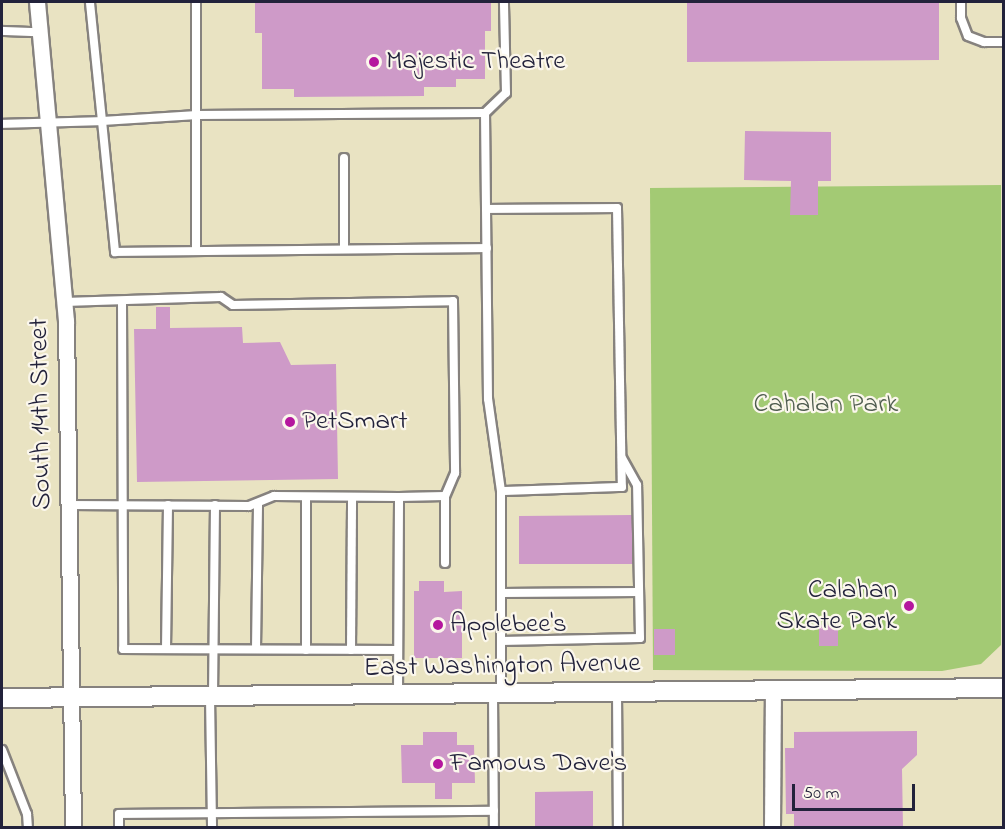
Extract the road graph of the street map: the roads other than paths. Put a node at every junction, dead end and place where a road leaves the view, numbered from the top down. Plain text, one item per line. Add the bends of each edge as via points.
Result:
1 (37, 2) edge
2 (90, 2) edge
3 (196, 2) edge
4 (504, 2) edge
5 (961, 2) edge
6 (2, 32) edge
7 (40, 32) junction
8 (1004, 42) edge
9 (485, 113) junction
10 (197, 115) junction
11 (102, 121) junction
12 (2, 124) edge
13 (48, 125) junction
14 (344, 158) dead end
15 (486, 209) junction
16 (487, 248) junction
17 (344, 249) junction
18 (196, 251) junction
19 (122, 301) junction
20 (64, 302) junction
21 (621, 457) junction
22 (501, 490) junction
23 (445, 496) junction
24 (306, 497) junction
25 (352, 497) junction
26 (399, 497) junction
27 (258, 503) junction
28 (123, 504) junction
29 (69, 505) junction
30 (168, 505) junction
31 (215, 505) junction
32 (445, 563) dead end
33 (639, 592) junction
34 (501, 593) junction
35 (501, 641) junction
36 (165, 649) junction
37 (214, 649) junction
38 (256, 650) junction
39 (306, 650) junction
40 (351, 650) junction
41 (398, 650) junction
42 (1004, 688) edge
43 (773, 690) junction
44 (617, 692) junction
45 (497, 693) junction
46 (398, 694) junction
47 (212, 696) junction
48 (2, 698) edge
49 (72, 698) junction
50 (2, 750) edge
51 (494, 811) junction
52 (212, 813) junction
53 (28, 828) edge
54 (73, 828) edge
55 (119, 828) edge
56 (212, 828) edge
57 (494, 828) edge
58 (618, 828) edge
59 (772, 828) edge

1 - 7 street, South 14th Street
2 - 11 lane
3 - 10 lane
4 - 9 lane via 506,93
5 - 8 lane via 961,18 968,36 984,42
6 - 7 lane
7 - 13 street, South 14th Street
9 - 10 lane
9 - 15 lane
10 - 11 lane
10 - 18 lane
11 - 13 lane
11 - 18 lane via 115,252
12 - 13 lane
13 - 20 street, South 14th Street
14 - 17 lane
15 - 16 lane
15 - 21 lane via 617,208
16 - 17 lane
16 - 22 lane via 488,399
17 - 18 lane
19 - 20 lane
19 - 23 lane via 221,297 233,305 453,301 455,473
19 - 28 lane
20 - 29 street, South 14th Street
21 - 22 lane via 622,487
21 - 33 lane via 637,485
22 - 34 lane
23 - 26 lane
23 - 32 lane
24 - 25 lane
24 - 27 lane via 274,496
24 - 39 lane
25 - 26 lane
25 - 40 lane
26 - 41 lane
27 - 31 lane
27 - 38 lane
28 - 29 lane
28 - 30 lane
28 - 36 lane via 123,649
29 - 49 street, South 14th Street
30 - 31 lane
30 - 36 lane
31 - 37 lane
33 - 34 lane
33 - 35 lane via 640,638
34 - 35 lane
35 - 45 lane
36 - 37 lane
37 - 38 lane
37 - 47 lane
38 - 39 lane
39 - 40 lane
40 - 41 lane
41 - 46 lane
42 - 43 street, East Washington Avenue
43 - 44 street, East Washington Avenue
43 - 59 street
44 - 45 street, East Washington Avenue
44 - 58 lane
45 - 46 street, East Washington Avenue
45 - 51 lane
46 - 47 street, East Washington Avenue
47 - 49 street, East Washington Avenue
47 - 52 lane
48 - 49 street, East Washington Avenue
49 - 54 street, South 14th Street
50 - 53 lane via 27,814
51 - 52 lane
51 - 57 lane
52 - 55 lane via 119,814
52 - 56 lane

